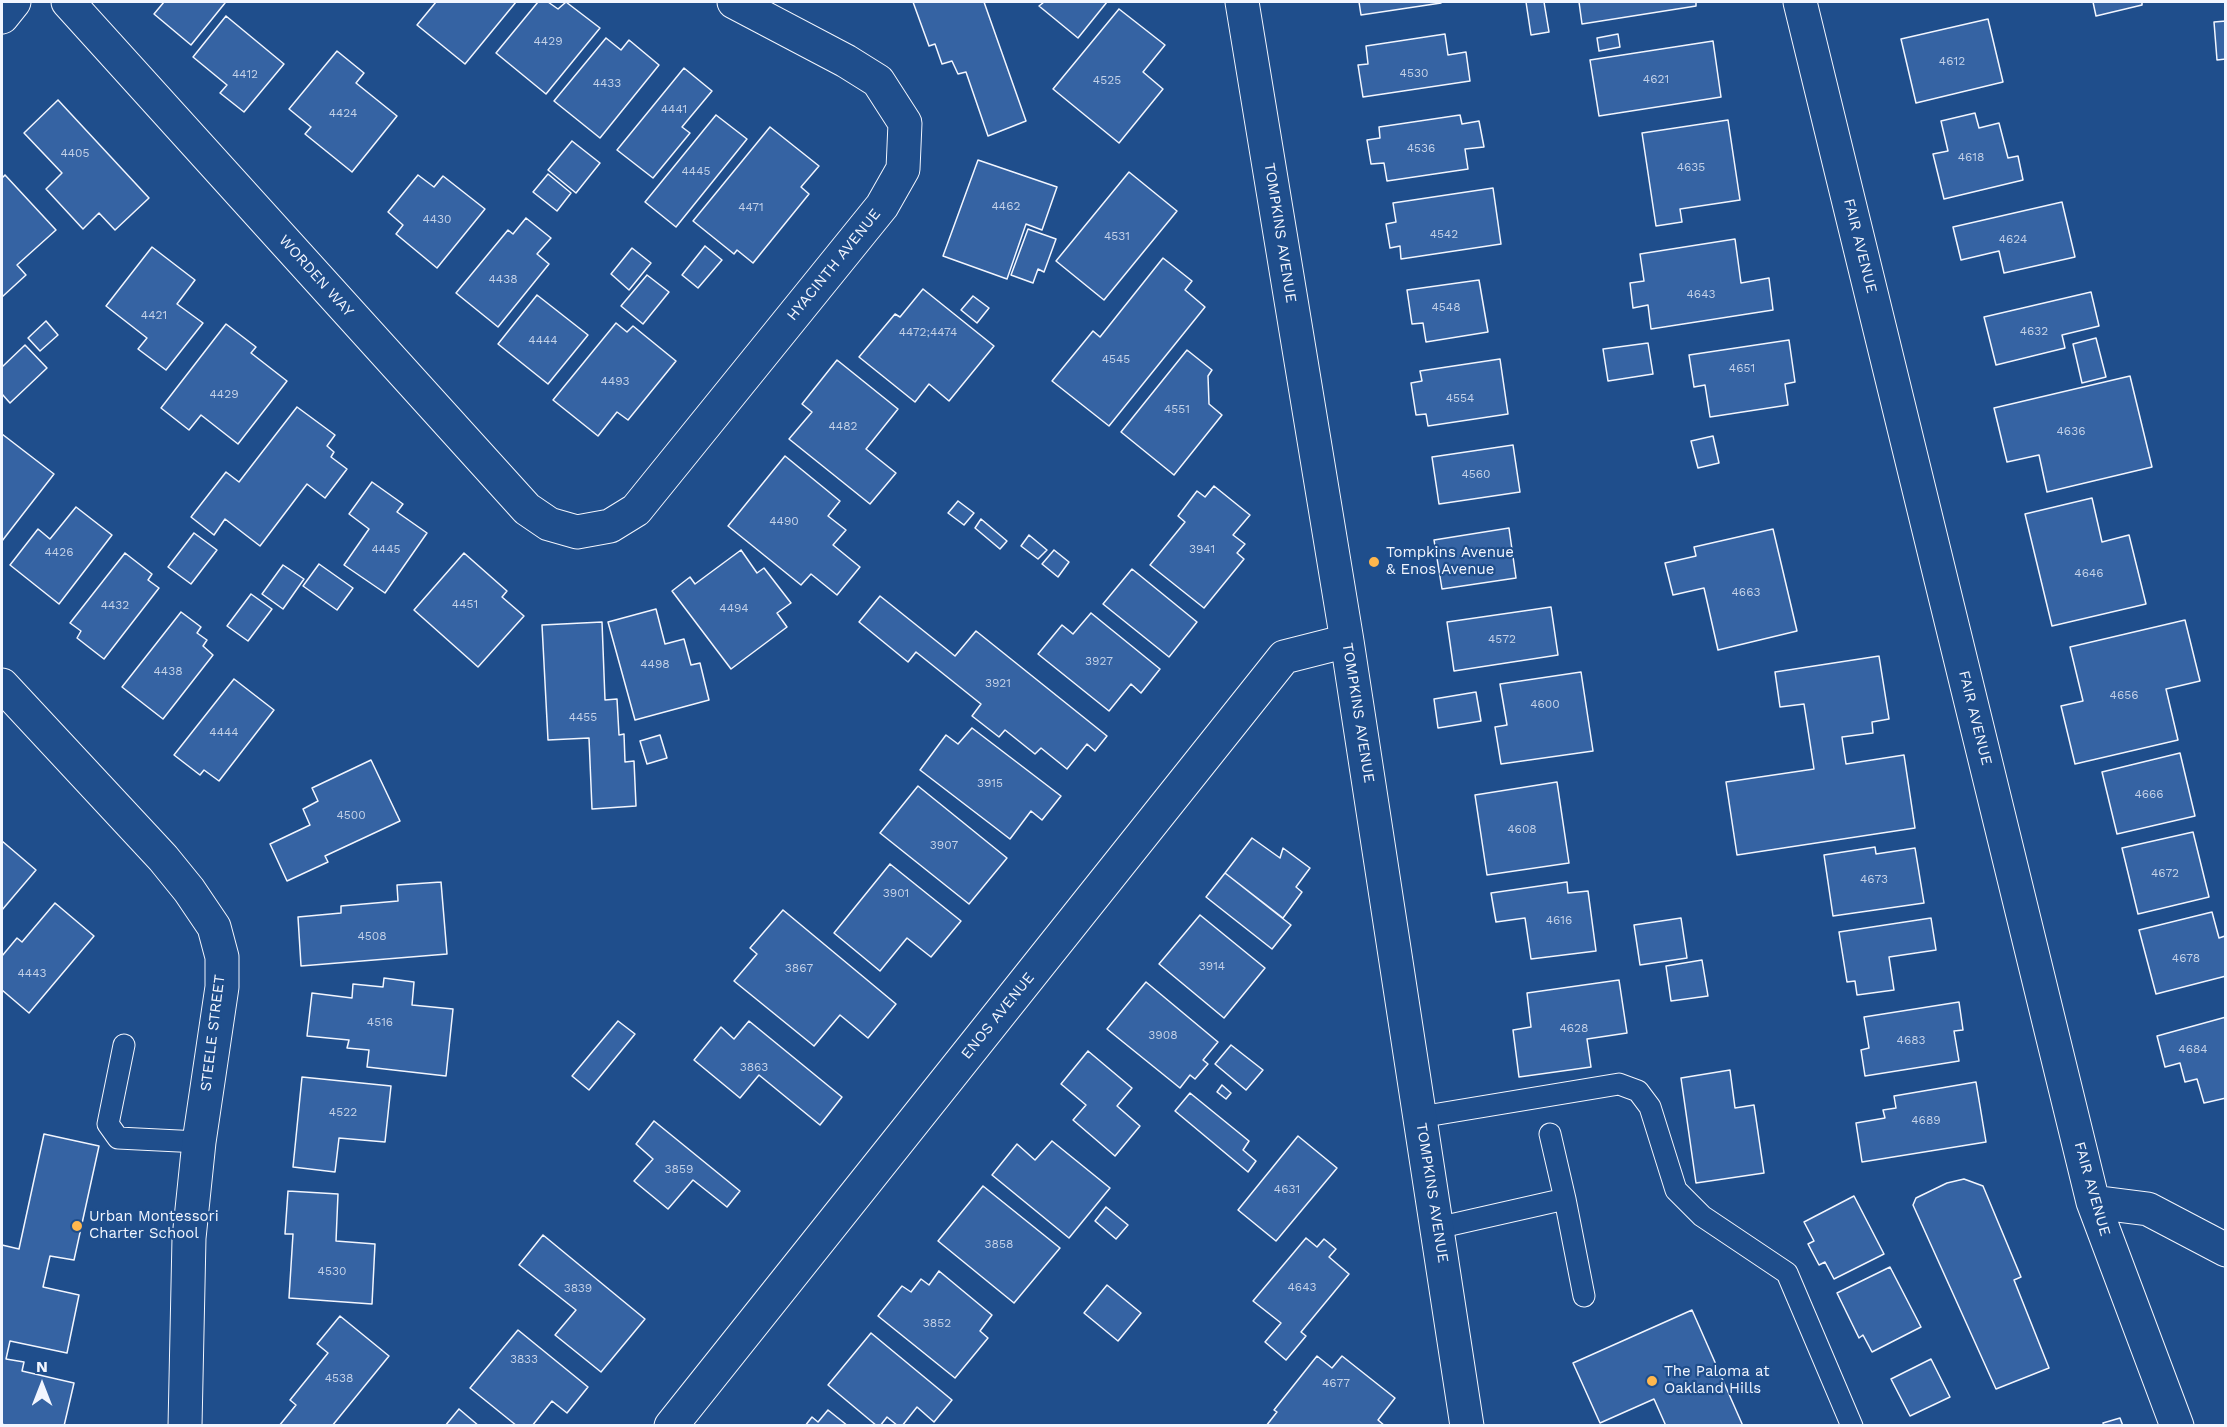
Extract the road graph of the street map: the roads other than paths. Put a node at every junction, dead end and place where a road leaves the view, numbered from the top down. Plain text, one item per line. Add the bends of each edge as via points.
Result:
1 (14, 2) edge
2 (68, 2) edge
3 (734, 2) edge
4 (1242, 2) edge
5 (1800, 2) edge
6 (2, 17) edge
7 (577, 532) joint
8 (1347, 641) junction
9 (2, 685) edge
10 (124, 1045) dead end
11 (1420, 1117) junction
12 (1550, 1134) dead end
13 (199, 1142) junction
14 (1565, 1198) junction
15 (2093, 1202) junction
16 (1437, 1228) junction
17 (2226, 1250) edge
18 (1584, 1296) dead end
19 (185, 1425) edge
20 (671, 1425) edge
21 (1467, 1425) edge
22 (1852, 1425) edge
23 (2177, 1425) edge

1 - 6 street
2 - 7 street, WORDEN WAY via 527,509 549,524
3 - 7 street, HYACINTH AVENUE via 878,81 905,123 903,170 882,206 636,510 610,526
4 - 8 street, TOMPKINS AVENUE
5 - 15 street, FAIR AVENUE
8 - 11 street, TOMPKINS AVENUE
8 - 20 street, ENOS AVENUE via 1284,657
9 - 13 street, STEELE STREET via 163,858 214,927 222,957 222,987
10 - 13 lane via 108,1124 118,1138
11 - 16 street, TOMPKINS AVENUE
11 - 22 lane via 1619,1084 1638,1091 1650,1107 1676,1190 1702,1216 1787,1273
12 - 14 lane
13 - 19 street, STEELE STREET via 189,1238
14 - 16 lane
14 - 18 lane
15 - 17 street via 2148,1209
15 - 23 street, FAIR AVENUE
16 - 21 street, TOMPKINS AVENUE

